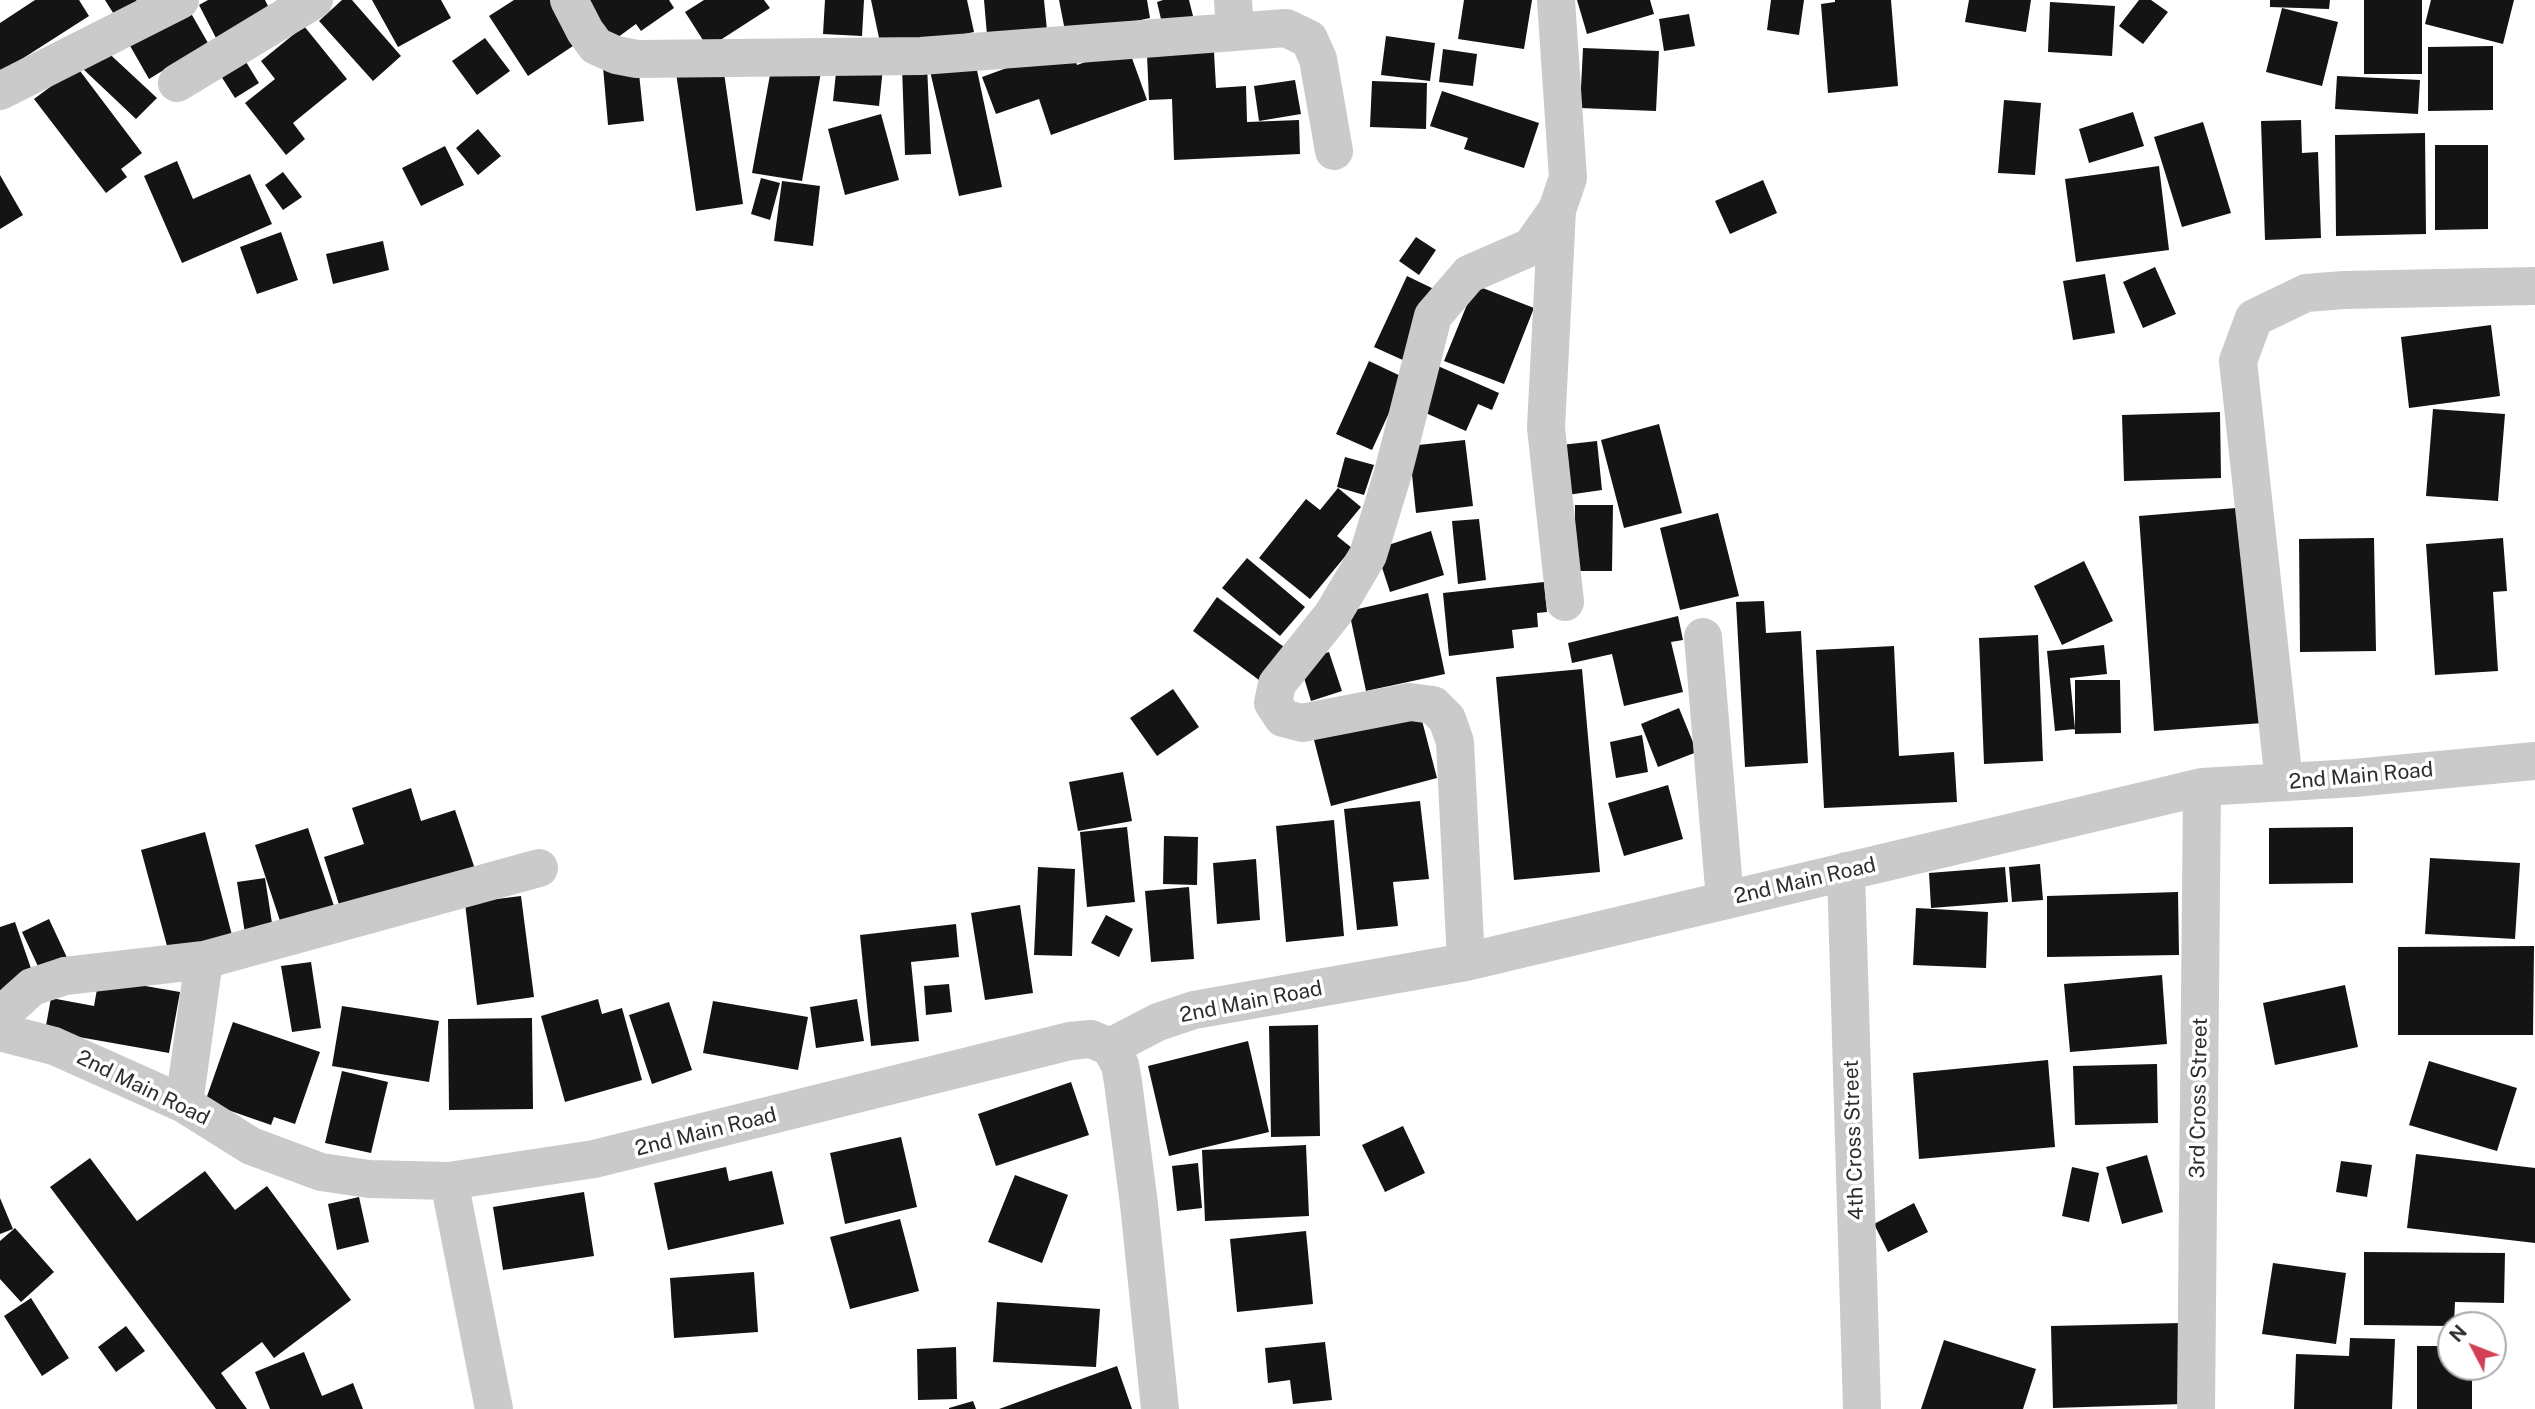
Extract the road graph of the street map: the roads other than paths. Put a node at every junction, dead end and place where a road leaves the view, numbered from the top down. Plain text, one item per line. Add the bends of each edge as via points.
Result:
1 (180, 0) edge
2 (314, 0) edge
3 (569, 0) edge
4 (1556, 0) edge
5 (1234, 16) edge
6 (177, 83) dead end
7 (0, 91) edge
8 (1334, 151) dead end
9 (1557, 210) junction
10 (2535, 286) edge
11 (1565, 602) dead end
12 (1703, 637) dead end
13 (2535, 761) edge
14 (2284, 782) junction
15 (2202, 787) junction
16 (539, 868) dead end
17 (1846, 871) junction
18 (1725, 900) junction
19 (204, 960) junction
20 (1466, 962) junction
21 (0, 1016) edge
22 (0, 1032) edge
23 (1110, 1048) junction
24 (184, 1104) junction
25 (449, 1181) junction
26 (494, 1409) edge
27 (1160, 1409) edge
28 (1862, 1409) edge
29 (2196, 1409) edge

1 - 7 street
2 - 6 street
3 - 5 street via 596,46 637,59 921,56
4 - 9 street via 1568,177
5 - 8 street via 1286,28 1309,39 1318,59
9 - 11 street via 1546,428
9 - 20 street via 1531,247 1469,274 1433,316 1368,555 1333,614 1277,684 1273,703 1283,718 1302,723 1410,702 1433,705 1447,719 1455,742
10 - 14 street via 2305,293 2254,318 2238,361
12 - 18 street
13 - 14 street, 2nd Main Road
14 - 15 street, 2nd Main Road
15 - 17 street, 2nd Main Road
15 - 29 street, 3rd Cross Street
16 - 19 street
17 - 18 street, 2nd Main Road
17 - 28 street, 4th Cross Street
18 - 20 street, 2nd Main Road
19 - 21 street via 65,976 32,987
19 - 24 street
20 - 23 street, 2nd Main Road via 1194,1010 1158,1022
22 - 24 street, 2nd Main Road via 54,1046
23 - 25 street, 2nd Main Road via 1091,1040 1070,1041 594,1159
23 - 27 street via 1120,1065 1125,1096
24 - 25 street, 2nd Main Road via 251,1146 321,1172 369,1179
25 - 26 street

